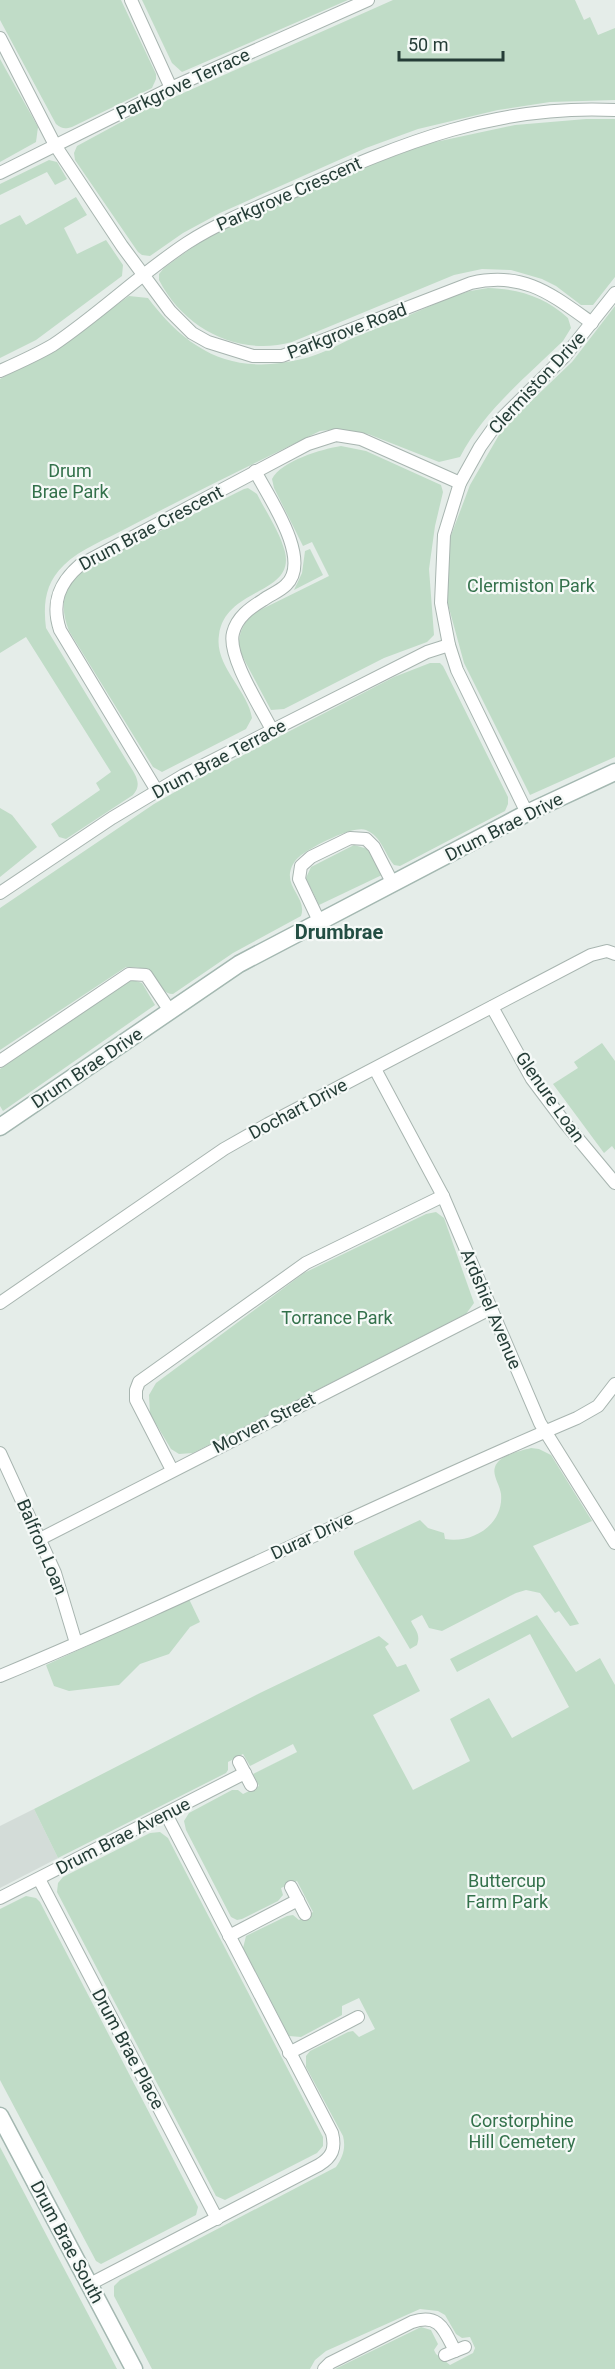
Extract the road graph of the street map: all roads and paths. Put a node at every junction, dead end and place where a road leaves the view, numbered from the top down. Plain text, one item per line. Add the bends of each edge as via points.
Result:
1 (131, 0) edge
2 (368, 0) edge
3 (0, 38) edge
4 (171, 88) junction
5 (615, 110) edge
6 (56, 145) junction
7 (0, 173) edge
8 (143, 274) junction
9 (615, 293) edge
10 (592, 323) junction
11 (0, 371) edge
12 (255, 471) junction
13 (460, 483) junction
14 (449, 645) junction
15 (272, 730) junction
16 (615, 772) edge
17 (157, 790) junction
18 (527, 813) junction
19 (393, 884) junction
20 (0, 893) edge
21 (319, 921) junction
22 (615, 954) edge
23 (492, 1007) junction
24 (170, 1011) junction
25 (0, 1061) edge
26 (375, 1069) junction
27 (1, 1124) edge
28 (615, 1183) edge
29 (443, 1196) junction
30 (0, 1303) edge
31 (490, 1309) junction
32 (615, 1384) edge
33 (545, 1432) junction
34 (0, 1453) edge
35 (172, 1470) junction
36 (40, 1539) junction
37 (615, 1543) edge
38 (76, 1643) junction
39 (0, 1676) edge
40 (251, 1785) dead end
41 (166, 1814) junction
42 (39, 1879) junction
43 (291, 1887) dead end
44 (0, 1898) edge
45 (298, 1900) junction
46 (305, 1914) dead end
47 (229, 1935) junction
48 (358, 2018) dead end
49 (289, 2053) junction
50 (0, 2116) edge
51 (217, 2219) junction
52 (90, 2284) junction
53 (455, 2351) dead end
54 (134, 2369) edge
55 (324, 2369) edge

1 - 4 street
2 - 4 street, Parkgrove Terrace
3 - 6 street, Parkgrove Road
4 - 6 street, Parkgrove Terrace
5 - 8 street, Parkgrove Crescent via 588,108 517,115 423,137 225,222
6 - 7 street, Parkgrove Terrace
6 - 8 street, Parkgrove Road
8 - 10 street, Parkgrove Road via 192,333 228,350 253,356 282,356 485,279 515,280 544,290
8 - 11 street, Parkgrove Crescent via 55,343
9 - 10 street, Clermiston Drive
10 - 13 street, Clermiston Drive via 565,356 497,423
12 - 13 street, Drum Brae Crescent via 308,444 336,435 361,439
12 - 15 street via 288,532 295,557 288,584 241,615 232,634 234,655
12 - 17 street, Drum Brae Crescent via 80,565 68,575 56,599 60,630
13 - 14 street, Clermiston Drive via 444,535 441,603
14 - 15 street, Drum Brae Terrace via 427,652
14 - 18 street, Clermiston Drive via 457,670
15 - 17 street, Drum Brae Terrace
16 - 18 street, Drum Brae Drive
17 - 20 street, Drum Brae Terrace
18 - 19 street, Drum Brae Drive
19 - 21 street, Drum Brae Drive
19 - 21 street via 374,846 366,839 350,838 311,857 301,866 299,879
21 - 24 street, Drum Brae Drive via 239,964
22 - 23 street, Dochart Drive via 607,951 591,955
23 - 26 street, Dochart Drive
23 - 28 street, Glenure Loan via 532,1079
24 - 25 street via 146,975 129,974
24 - 27 street, Drum Brae Drive
26 - 29 street, Ardshiel Avenue
26 - 30 street, Dochart Drive via 224,1149
29 - 31 street, Ardshiel Avenue
29 - 35 street via 306,1263 140,1382 135,1390 136,1401
31 - 33 street, Ardshiel Avenue
31 - 35 street, Morven Street
32 - 33 street, Durar Drive via 598,1406
33 - 37 street, Ardshiel Avenue
33 - 38 street, Durar Drive
34 - 36 street, Balfron Loan
35 - 36 street, Morven Street
36 - 38 street, Balfron Loan via 55,1573
38 - 39 street, Durar Drive
40 - 41 street, Drum Brae Avenue via 242,1767
41 - 42 street, Drum Brae Avenue
41 - 47 street
42 - 44 street, Drum Brae Avenue
42 - 51 street, Drum Brae Place
43 - 45 street
45 - 46 street
45 - 47 street
47 - 49 street
48 - 49 street
49 - 51 street via 332,2133 333,2152 319,2165
50 - 52 street, Drum Brae South
51 - 52 street
52 - 54 street, Drum Brae South
53 - 55 street via 439,2323 427,2319 412,2322

